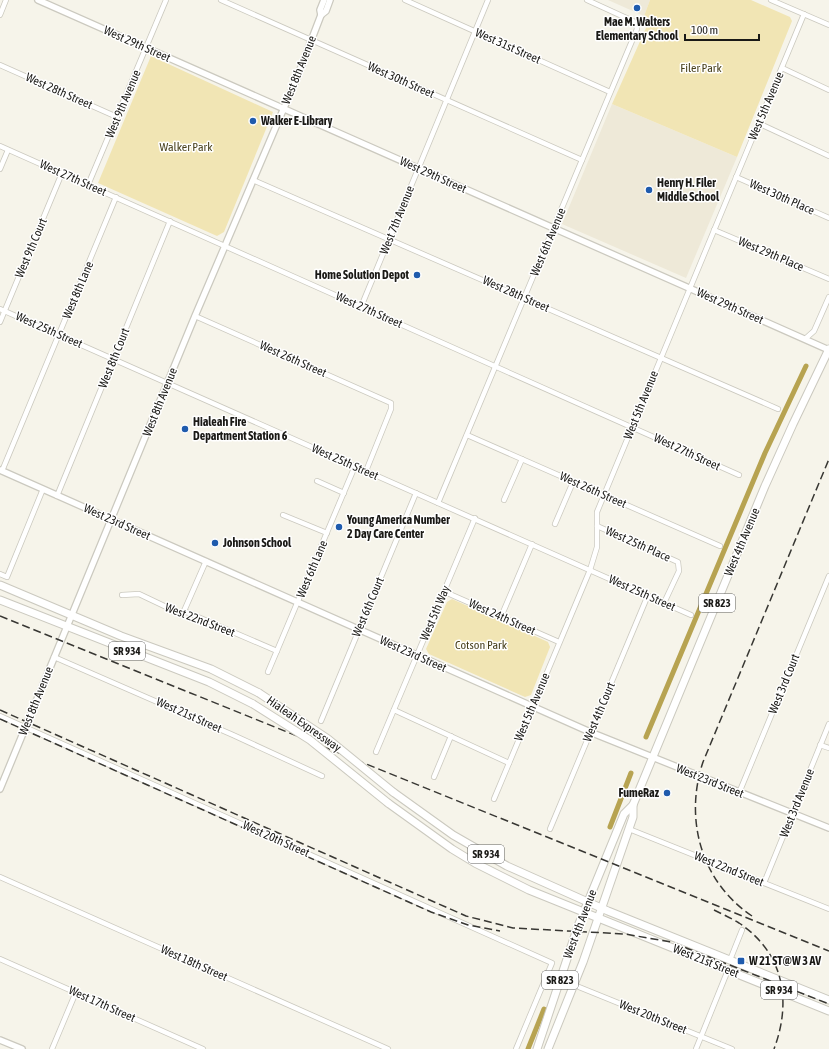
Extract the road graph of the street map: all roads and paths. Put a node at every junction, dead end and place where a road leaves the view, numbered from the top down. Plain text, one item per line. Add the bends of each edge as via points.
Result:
1 (6, 0) edge
2 (38, 0) edge
3 (166, 0) edge
4 (221, 0) edge
5 (324, 0) edge
6 (330, 0) edge
7 (405, 0) edge
8 (488, 0) edge
9 (587, 0) edge
10 (771, 0) edge
11 (804, 14) junction
12 (0, 15) edge
13 (321, 15) junction
14 (829, 25) edge
15 (475, 31) junction
16 (312, 40) junction
17 (147, 48) junction
18 (0, 65) edge
19 (782, 68) junction
20 (829, 90) edge
21 (610, 92) junction
22 (446, 100) junction
23 (284, 108) junction
24 (117, 116) junction
25 (758, 123) junction
26 (0, 146) edge
27 (8, 150) junction
28 (829, 156) edge
29 (582, 160) junction
30 (418, 168) junction
31 (0, 169) edge
32 (62, 173) junction
33 (736, 177) junction
34 (253, 180) junction
35 (88, 185) junction
36 (116, 198) junction
37 (829, 218) edge
38 (170, 221) junction
39 (554, 229) junction
40 (714, 230) junction
41 (389, 239) junction
42 (225, 246) junction
43 (829, 279) edge
44 (690, 289) junction
45 (829, 297) edge
46 (525, 298) junction
47 (361, 307) junction
48 (2, 310) edge
49 (196, 316) junction
50 (0, 322) edge
51 (59, 335) junction
52 (805, 339) junction
53 (829, 349) edge
54 (660, 358) junction
55 (113, 359) junction
56 (495, 367) junction
57 (168, 383) junction
58 (778, 409) dead end
59 (632, 426) junction
60 (467, 434) junction
61 (522, 459) junction
62 (355, 466) junction
63 (1, 471) edge
64 (366, 471) junction
65 (738, 475) dead end
66 (317, 482) dead end
67 (573, 482) junction
68 (43, 489) junction
69 (344, 493) junction
70 (416, 493) junction
71 (604, 495) junction
72 (57, 496) junction
73 (504, 500) dead end
74 (438, 503) junction
75 (283, 515) dead end
76 (475, 518) junction
77 (112, 520) junction
78 (555, 524) dead end
79 (597, 526) junction
80 (326, 533) junction
81 (532, 544) junction
82 (720, 546) dead end
83 (206, 561) junction
84 (590, 570) junction
85 (0, 574) edge
86 (829, 576) edge
87 (0, 585) edge
88 (445, 592) junction
89 (122, 595) dead end
90 (648, 595) junction
91 (0, 600) edge
92 (298, 603) junction
93 (664, 603) junction
94 (184, 611) junction
95 (72, 614) junction
96 (690, 615) dead end
97 (502, 617) junction
98 (67, 627) junction
99 (359, 630) junction
100 (559, 642) junction
101 (277, 651) junction
102 (417, 656) junction
103 (54, 657) junction
104 (268, 672) dead end
105 (532, 706) junction
106 (394, 710) junction
107 (0, 716) edge
108 (321, 721) dead end
109 (829, 724) edge
110 (26, 728) junction
111 (590, 732) junction
112 (451, 736) junction
113 (820, 745) junction
114 (829, 748) edge
115 (376, 752) dead end
116 (652, 758) junction
117 (509, 763) junction
118 (322, 776) dead end
119 (434, 777) dead end
120 (0, 789) edge
121 (739, 793) junction
122 (494, 799) dead end
123 (633, 805) junction
124 (793, 814) junction
125 (550, 828) dead end
126 (829, 828) edge
127 (629, 829) junction
128 (0, 877) edge
129 (764, 883) junction
130 (588, 901) junction
131 (602, 908) junction
132 (829, 909) edge
133 (583, 912) junction
134 (599, 918) junction
135 (742, 930) dead end
136 (0, 959) edge
137 (730, 960) junction
138 (728, 970) junction
139 (574, 985) junction
140 (76, 992) junction
141 (829, 1000) edge
142 (829, 1011) edge
143 (701, 1037) junction
144 (0, 1040) edge
145 (22, 1049) edge
146 (52, 1049) edge
147 (204, 1049) edge
148 (388, 1049) edge
149 (516, 1049) edge
150 (537, 1049) edge
151 (548, 1049) edge
152 (696, 1049) edge
153 (732, 1049) edge

1 - 12 street
2 - 17 street, West 29th Street
3 - 17 street, West 9th Avenue
4 - 16 street, West 30th Street
5 - 13 street, West 8th Avenue
6 - 13 street, West 8th Avenue via 326,11
7 - 15 street, West 31st Street
8 - 15 street, West 7th Avenue
9 - 21 street, West 6th Avenue via 636,24 636,30
10 - 11 street
11 - 14 street
11 - 19 street, West 5th Avenue
13 - 16 street, West 8th Avenue
15 - 21 street, West 31st Street
15 - 22 street, West 7th Avenue
16 - 22 street, West 30th Street
16 - 23 street, West 8th Avenue
17 - 23 street, West 29th Street
17 - 24 street, West 9th Avenue
18 - 24 street, West 28th Street
19 - 20 street
19 - 25 street, West 5th Avenue
21 - 29 street, West 6th Avenue
22 - 29 street, West 30th Street
22 - 30 street, West 7th Avenue
23 - 30 street, West 29th Street
23 - 34 street, West 8th Avenue
24 - 35 street, West 9th Avenue
25 - 28 street
25 - 33 street, West 5th Avenue
26 - 27 street, West 27th Street
27 - 31 street
27 - 32 street, West 27th Street
29 - 39 street, West 6th Avenue
30 - 39 street, West 29th Street
30 - 41 street, West 7th Avenue
32 - 35 street, West 27th Street
32 - 48 street, West 9th Court
33 - 37 street, West 30th Place
33 - 40 street, West 5th Avenue
34 - 41 street, West 28th Street
34 - 42 street, West 8th Avenue
35 - 36 street, West 27th Street
36 - 38 street, West 27th Street
36 - 51 street, West 8th Lane
38 - 42 street, West 27th Street
38 - 55 street, West 8th Court
39 - 44 street, West 29th Street
39 - 46 street, West 6th Avenue
40 - 43 street, West 29th Place
40 - 44 street, West 5th Avenue
41 - 46 street, West 28th Street
41 - 47 street, West 7th Avenue
42 - 47 street, West 27th Street
42 - 49 street, West 8th Avenue
44 - 52 street, West 29th Street
44 - 54 street, West 5th Avenue
45 - 52 street via 814,330
46 - 54 street, West 28th Street
46 - 56 street, West 6th Avenue
47 - 56 street, West 27th Street
48 - 50 street, West 9th Court
48 - 51 street, West 25th Street
49 - 57 street, West 8th Avenue
49 - 64 street, West 26th Street via 391,403 391,409
51 - 55 street, West 25th Street
51 - 63 street, West 8th Lane
52 - 53 street, West 29th Street
53 - 116 main road, West 4th Avenue / SR 823 via 765,486
54 - 58 street, West 28th Street
54 - 59 street, West 5th Avenue
55 - 57 street, West 25th Street
55 - 72 street, West 8th Court
56 - 59 street, West 27th Street
56 - 60 street, West 6th Avenue
57 - 62 street, West 25th Street
57 - 77 street, West 8th Avenue
59 - 65 street, West 27th Street
59 - 71 street, West 5th Avenue
60 - 61 street, West 26th Street
60 - 74 street, West 6th Avenue
61 - 67 street, West 26th Street
61 - 73 street
62 - 64 street, West 25th Street
62 - 69 street, West 6th Lane
63 - 68 street, West 23rd Street
64 - 70 street, West 25th Street
66 - 69 street
67 - 71 street, West 26th Street
67 - 78 street
68 - 72 street, West 23rd Street
68 - 85 street via 7,577
69 - 80 street, West 6th Lane
70 - 74 street, West 25th Street
70 - 99 street, West 6th Court
71 - 79 street, West 5th Avenue via 598,512
71 - 82 street, West 26th Street
72 - 77 street, West 23rd Street
74 - 76 street, West 25th Street
75 - 80 street
76 - 81 street, West 25th Street
76 - 88 street, West 5th Way
77 - 83 street, West 23rd Street
77 - 95 street, West 8th Avenue
79 - 84 street, West 5th Avenue via 597,547
79 - 93 street, West 25th Place via 678,562 679,571
80 - 92 street, West 6th Lane
81 - 84 street, West 25th Street
81 - 97 street
83 - 92 street, West 23rd Street
83 - 94 street
84 - 90 street, West 25th Street
84 - 100 street, West 5th Avenue
86 - 121 street, West 3rd Court
87 - 95 main road, Hialeah Expressway / SR 934
88 - 97 street, West 24th Street
88 - 102 street, West 5th Way
89 - 94 street, West 22nd Street via 139,594 179,613
90 - 93 street, West 25th Street
90 - 111 street, West 4th Court
91 - 98 main road, Hialeah Expressway / SR 934
92 - 99 street, West 23rd Street
92 - 101 street, West 6th Lane
93 - 96 street, West 25th Street
94 - 101 street, West 22nd Street
95 - 98 street, West 8th Avenue
95 - 130 main road, Hialeah Expressway / SR 934, bridge via 121,636 211,669 258,693 328,739 425,816 481,852
97 - 100 street, West 24th Street
98 - 103 street, West 8th Avenue
98 - 133 main road, Hialeah Expressway / SR 934, bridge via 209,682 253,704 310,740 435,838 475,863 529,890
99 - 102 street, West 23rd Street
99 - 108 street, West 6th Court
100 - 105 street, West 5th Avenue
101 - 104 street, West 6th Lane
102 - 105 street, West 23rd Street
102 - 106 street, West 5th Way
103 - 110 street, West 8th Avenue
103 - 118 street, West 21st Street
105 - 111 street, West 23rd Street
105 - 117 street, West 5th Avenue
106 - 112 street
106 - 115 street, West 5th Way
107 - 110 street, West 20th Street
109 - 113 street, West 3rd Avenue
110 - 120 street, West 8th Avenue
110 - 149 street, West 20th Street via 552,962
111 - 116 street, West 23rd Street
111 - 125 street, West 4th Court
112 - 117 street
112 - 119 street
113 - 114 street
113 - 124 street, West 3rd Avenue
116 - 121 street, West 23rd Street
116 - 123 main road, West 4th Avenue / SR 823
117 - 122 street, West 5th Avenue
121 - 124 street, West 23rd Street
123 - 127 main road, West 4th Avenue / SR 823 via 633,818
123 - 130 main road, West 4th Avenue / SR 823 via 624,814
124 - 126 street, West 23rd Street
124 - 129 street, West 3rd Avenue
127 - 129 street, West 22nd Street
127 - 131 main road, West 4th Avenue / SR 823
128 - 148 street, West 18th Street
129 - 132 street, West 22nd Street
130 - 131 main road, West 21st Street / SR 934
130 - 133 main road, West 4th Avenue / SR 823
131 - 134 main road, West 4th Avenue / SR 823
131 - 137 main road, West 21st Street / SR 934
133 - 134 main road, West 21st Street / SR 934
133 - 150 main road, West 4th Avenue / SR 823
134 - 138 main road, West 21st Street / SR 934
134 - 139 main road, West 4th Avenue / SR 823
135 - 137 street
136 - 140 street, West 17th Street
137 - 141 main road, West 21st Street / SR 934
138 - 142 main road, West 21st Street / SR 934
138 - 143 street
139 - 143 street, West 20th Street
139 - 151 main road, West 4th Avenue / SR 823
140 - 146 street
140 - 147 street, West 17th Street
143 - 152 street
143 - 153 street, West 20th Street
144 - 145 street

